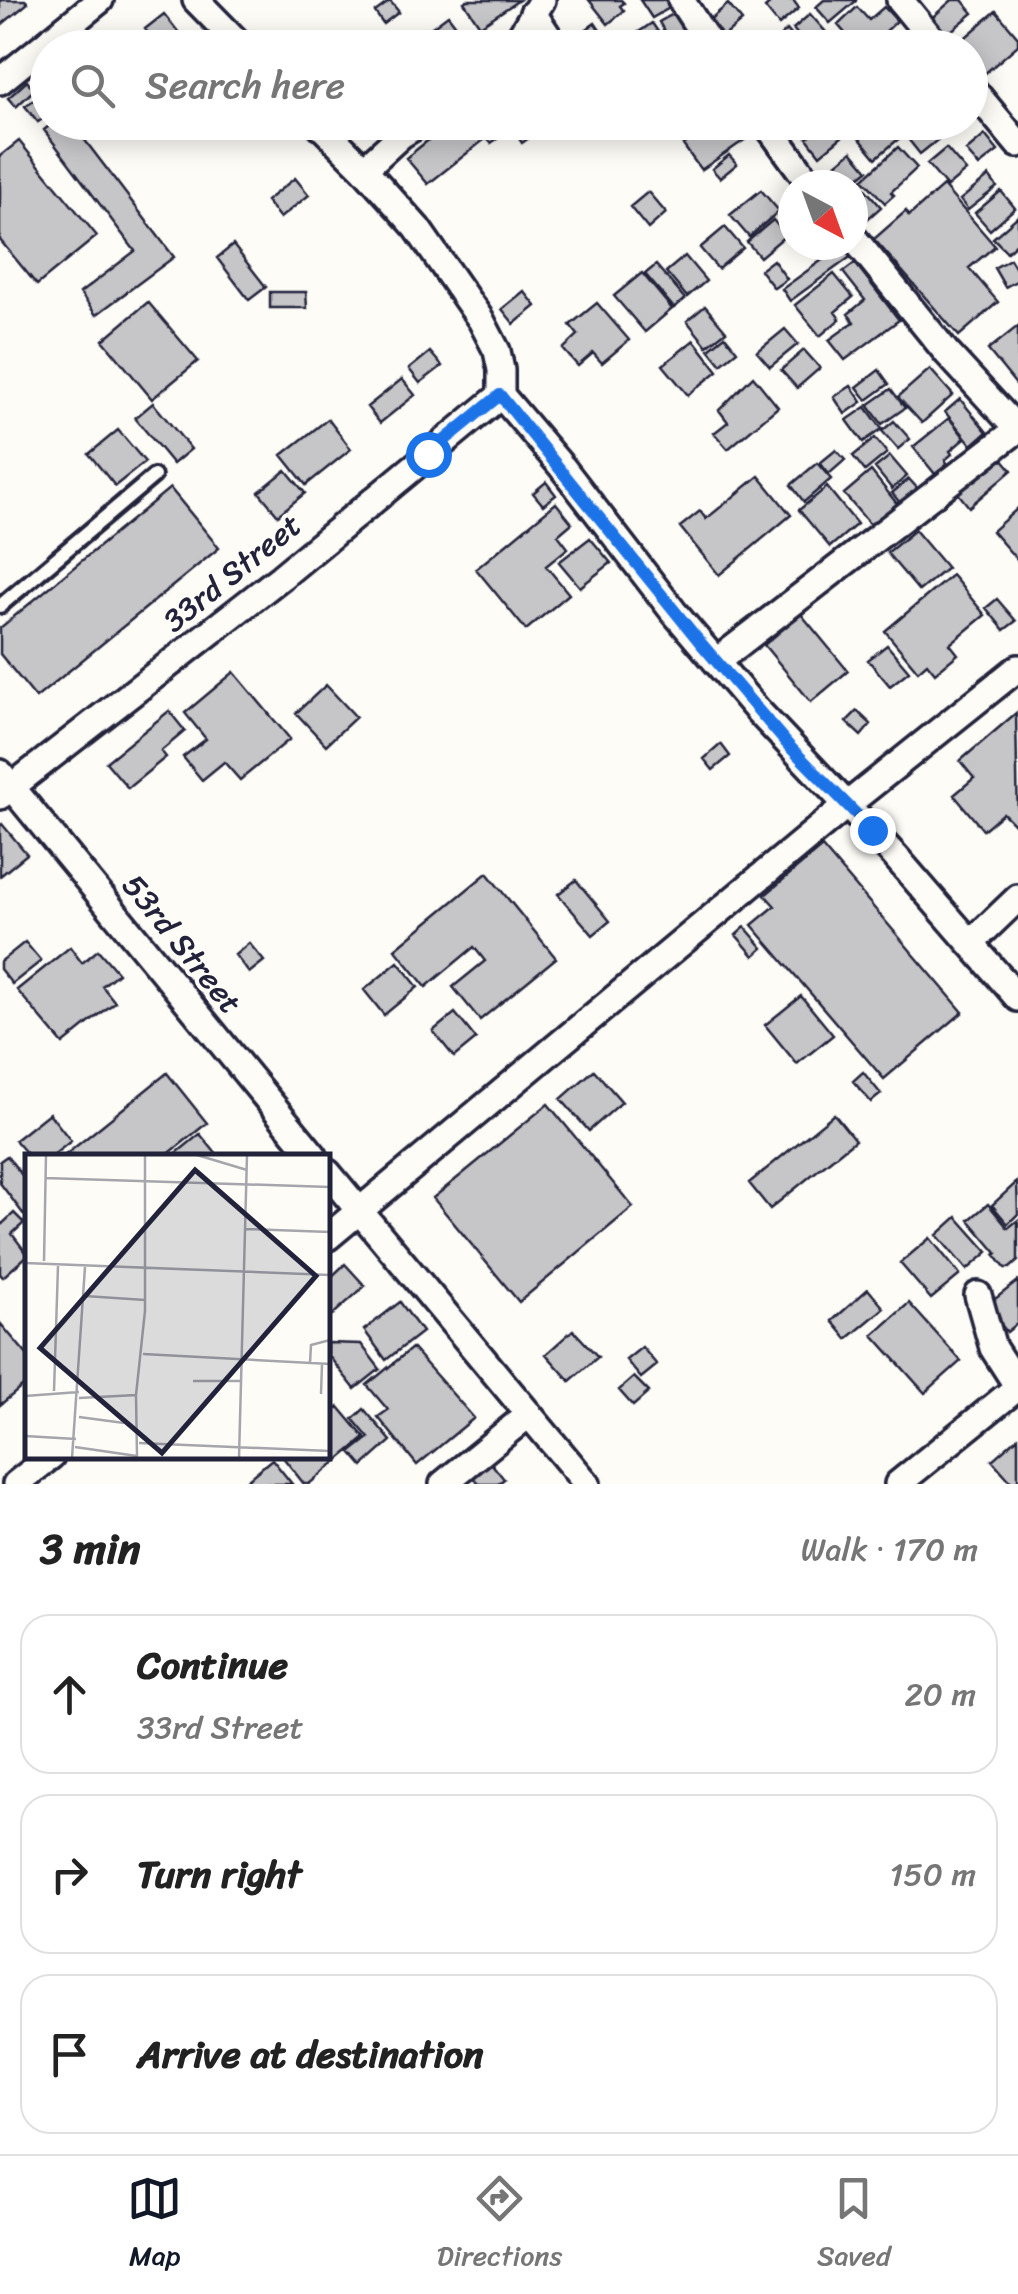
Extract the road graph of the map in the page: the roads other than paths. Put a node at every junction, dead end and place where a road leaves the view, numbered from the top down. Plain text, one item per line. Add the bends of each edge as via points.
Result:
1 (100, 0) edge
2 (196, 0) edge
3 (681, 0) edge
4 (900, 0) edge
5 (538, 7) edge
6 (63, 30) edge
7 (225, 30) edge
8 (524, 30) edge
9 (548, 30) edge
10 (700, 30) edge
11 (924, 30) edge
12 (30, 57) edge
13 (0, 81) edge
14 (988, 108) edge
15 (335, 140) edge
16 (395, 140) edge
17 (778, 140) edge
18 (1018, 144) edge
19 (364, 169) junction
20 (801, 170) edge
21 (868, 256) edge
22 (500, 395) junction
23 (1018, 430) edge
24 (154, 476) dead end
25 (0, 606) edge
26 (717, 661) junction
27 (1018, 668) edge
28 (4, 786) edge
29 (848, 804) junction
30 (1018, 898) edge
31 (971, 943) junction
32 (1018, 998) edge
33 (312, 1154) edge
34 (330, 1176) edge
35 (359, 1212) junction
36 (330, 1235) edge
37 (978, 1295) dead end
38 (1018, 1387) edge
39 (529, 1414) junction
40 (47, 1459) edge
41 (16, 1484) edge
42 (443, 1484) edge
43 (587, 1484) edge
44 (898, 1484) edge

1 - 6 street
2 - 7 street
3 - 10 street
4 - 11 street
5 - 8 street
5 - 9 street
12 - 13 street
14 - 18 street
15 - 19 street
16 - 19 street
17 - 20 street
19 - 22 street via 417,228 480,320 497,350
21 - 23 street
22 - 26 street
22 - 28 street, 33rd Street via 282,577
23 - 26 street
24 - 25 lane
26 - 29 street
27 - 29 street
28 - 33 street, 53rd Street
29 - 31 street
29 - 35 street
30 - 31 street
31 - 32 street
34 - 35 street
35 - 36 street
35 - 39 street
37 - 38 street via 993,1348
38 - 44 street
39 - 42 street
39 - 43 street
40 - 41 street

